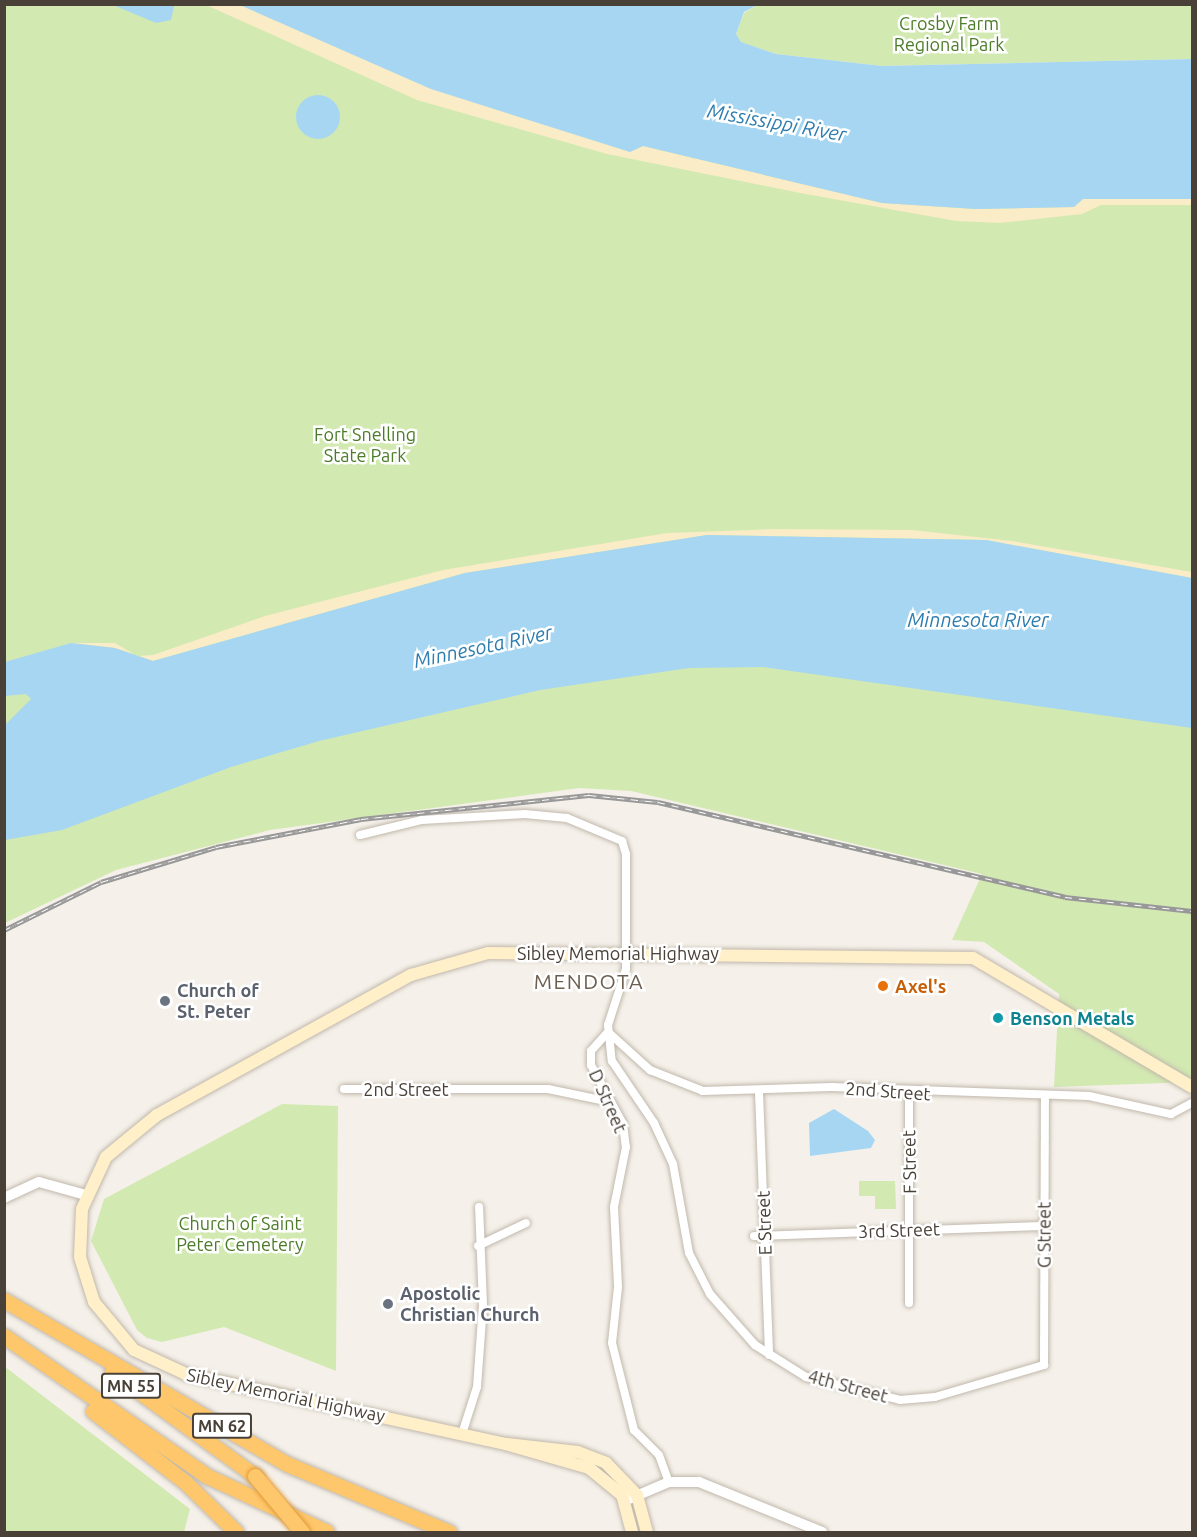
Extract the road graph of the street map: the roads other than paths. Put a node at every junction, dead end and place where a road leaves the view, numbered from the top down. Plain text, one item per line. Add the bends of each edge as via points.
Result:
1 (360, 835) dead end
2 (627, 953) junction
3 (608, 1032) junction
4 (1192, 1087) edge
5 (344, 1089) dead end
6 (759, 1092) junction
7 (909, 1093) junction
8 (1045, 1096) junction
9 (611, 1102) junction
10 (1192, 1103) edge
11 (86, 1195) junction
12 (4, 1198) edge
13 (479, 1207) dead end
14 (526, 1222) dead end
15 (1044, 1226) junction
16 (910, 1230) junction
17 (764, 1234) junction
18 (754, 1236) dead end
19 (478, 1246) junction
20 (4, 1300) edge
21 (909, 1303) dead end
22 (4, 1338) edge
23 (769, 1354) junction
24 (1038, 1371) joint
25 (462, 1434) junction
26 (506, 1444) junction
27 (669, 1482) junction
28 (637, 1496) junction
29 (625, 1501) junction
30 (236, 1533) edge
31 (302, 1533) edge
32 (327, 1533) edge
33 (449, 1533) edge
34 (632, 1533) edge
35 (647, 1533) edge
36 (822, 1533) edge

1 - 2 street, D Street via 422,820 525,814 567,818 611,832 626,854
2 - 3 street, D Street
2 - 4 main road, Sibley Memorial Highway via 973,958
2 - 11 main road, Sibley Memorial Highway via 488,953 425,969 141,1125 106,1157
3 - 6 street, 2nd Street via 674,1084 704,1091
3 - 9 street, D Street via 593,1043 591,1065
3 - 23 street, 4th Street via 612,1061 654,1123 673,1164 697,1270 729,1318
5 - 9 street, 2nd Street via 548,1089
6 - 7 street, 2nd Street via 831,1087
6 - 17 street, E Street
7 - 8 street, 2nd Street
7 - 16 street, F Street
8 - 10 street, 2nd Street via 1108,1098 1166,1113 1184,1110
8 - 15 street, G Street
9 - 27 street, D Street via 626,1147 614,1207 618,1287 612,1343 634,1430 659,1455
11 - 12 street via 39,1182
11 - 25 main road, Sibley Memorial Highway via 79,1237 85,1280 106,1322 143,1356 186,1374
13 - 19 street
14 - 19 street
15 - 16 street, 3rd Street
15 - 24 street, G Street via 1047,1358
16 - 17 street, 3rd Street
16 - 21 street, F Street
17 - 18 street, 3rd Street
17 - 23 street, E Street
19 - 25 street via 483,1305 478,1376
20 - 31 highway, MN 55, bridge via 185,1422 255,1476
20 - 33 highway, MN 62 via 287,1464
22 - 30 highway, MN 55 via 186,1483
22 - 32 highway, MN 62 via 207,1476
23 - 24 street, 4th Street via 806,1377 900,1400 935,1397
25 - 26 main road, Sibley Memorial Highway
26 - 28 main road via 525,1443 596,1458 621,1474
26 - 29 main road via 596,1471
27 - 28 street
27 - 36 street via 708,1484
28 - 29 street
28 - 35 main road
29 - 34 main road

